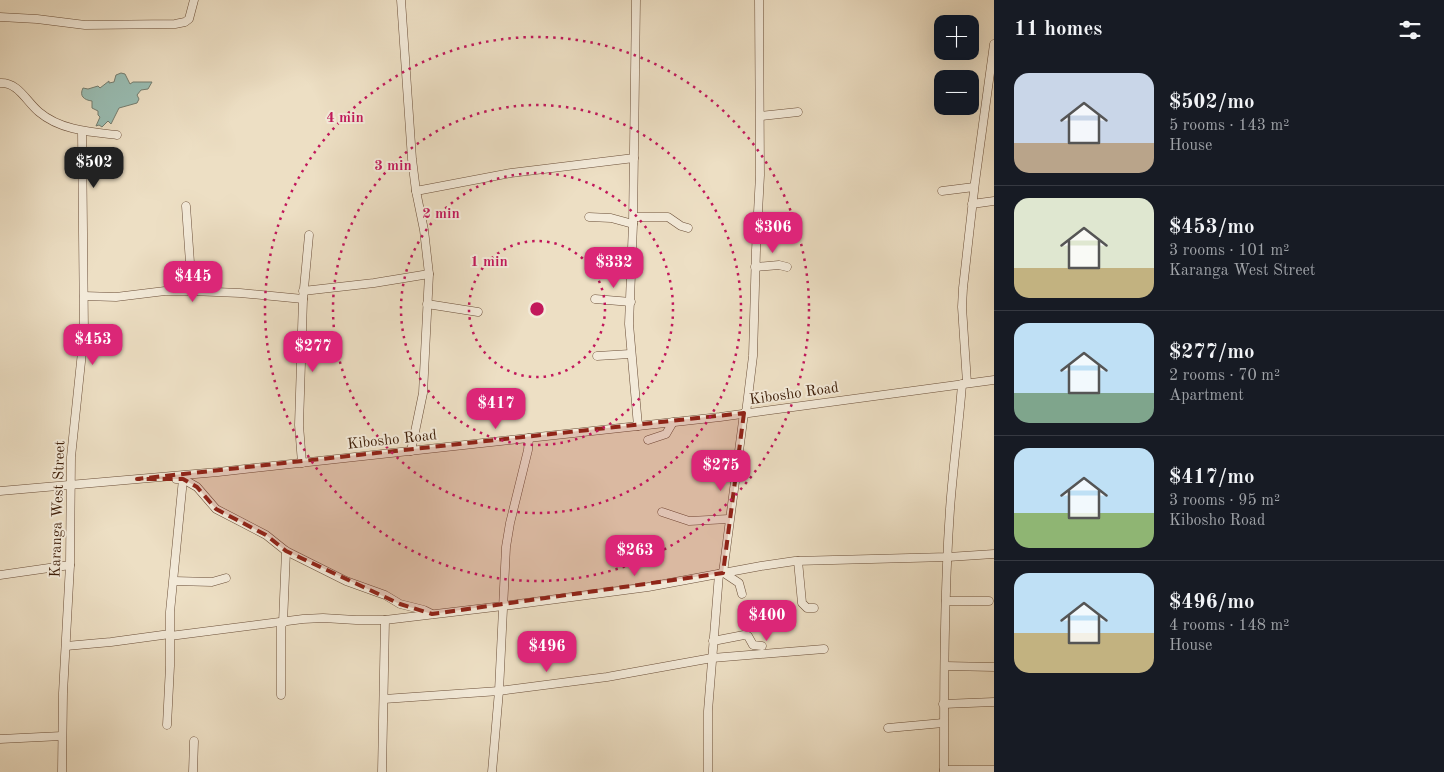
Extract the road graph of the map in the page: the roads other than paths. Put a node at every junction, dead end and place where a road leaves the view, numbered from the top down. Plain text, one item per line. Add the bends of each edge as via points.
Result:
1 (194, 0) edge
2 (400, 0) edge
3 (636, 0) edge
4 (759, 0) edge
5 (0, 17) edge
6 (994, 44) edge
7 (0, 82) edge
8 (798, 112) dead end
9 (761, 116) junction
10 (82, 131) junction
11 (117, 135) dead end
12 (634, 158) junction
13 (974, 187) junction
14 (416, 191) junction
15 (942, 191) dead end
16 (994, 201) edge
17 (972, 204) junction
18 (186, 206) dead end
19 (589, 217) dead end
20 (634, 220) junction
21 (794, 222) dead end
22 (688, 228) dead end
23 (757, 230) junction
24 (309, 235) dead end
25 (632, 266) junction
26 (755, 267) junction
27 (788, 267) dead end
28 (600, 268) dead end
29 (429, 274) junction
30 (192, 291) junction
31 (303, 295) junction
32 (84, 296) junction
33 (595, 300) dead end
34 (631, 302) junction
35 (427, 304) junction
36 (478, 312) dead end
37 (630, 354) junction
38 (597, 356) dead end
39 (994, 380) edge
40 (965, 383) junction
41 (744, 413) junction
42 (673, 422) junction
43 (638, 426) junction
44 (528, 438) junction
45 (648, 440) dead end
46 (411, 451) junction
47 (302, 463) junction
48 (136, 479) junction
49 (183, 479) junction
50 (71, 485) junction
51 (0, 491) edge
52 (662, 512) dead end
53 (729, 519) junction
54 (286, 551) junction
55 (994, 554) edge
56 (948, 557) junction
57 (798, 561) junction
58 (70, 565) junction
59 (722, 573) junction
60 (0, 576) edge
61 (226, 578) dead end
62 (174, 581) junction
63 (742, 594) dead end
64 (989, 601) dead end
65 (946, 602) junction
66 (503, 606) junction
67 (814, 608) dead end
68 (432, 614) junction
69 (385, 620) junction
70 (282, 623) junction
71 (170, 635) junction
72 (713, 641) junction
73 (66, 646) junction
74 (762, 646) dead end
75 (824, 649) dead end
76 (712, 658) junction
77 (945, 666) junction
78 (994, 667) edge
79 (499, 691) junction
80 (281, 695) dead end
81 (384, 699) junction
82 (994, 702) edge
83 (943, 704) junction
84 (943, 723) junction
85 (167, 725) dead end
86 (888, 728) dead end
87 (62, 736) junction
88 (0, 739) edge
89 (194, 741) dead end
90 (994, 770) edge
91 (944, 771) edge
92 (62, 772) edge
93 (193, 772) edge
94 (382, 772) edge
95 (492, 772) edge
96 (708, 772) edge

1 - 5 street via 189,19 175,24 85,25
2 - 14 street
3 - 12 street
4 - 9 street
6 - 13 street
7 - 10 street via 11,84 47,118
8 - 9 street
9 - 23 street
10 - 11 street
10 - 32 street, Karanga West Street
12 - 14 street via 510,173
12 - 20 street
13 - 15 street
13 - 17 street
14 - 29 street
16 - 17 street
17 - 40 street via 962,307
18 - 30 street
19 - 20 street
20 - 22 street via 668,217
20 - 25 street
21 - 23 street via 786,227
23 - 26 street
24 - 31 street
25 - 28 street
25 - 34 street
26 - 27 street
26 - 41 street via 753,356
29 - 31 street
29 - 35 street
30 - 31 street
30 - 32 street
31 - 47 street via 299,425
32 - 50 street, Karanga West Street via 84,333 72,440
33 - 34 street
34 - 37 street
35 - 36 street
35 - 46 street via 423,393
37 - 38 street
37 - 43 street
39 - 40 street, Kibosho Road
40 - 41 street, Kibosho Road
40 - 56 street via 950,508
41 - 42 street, Kibosho Road
41 - 53 street
42 - 43 street, Kibosho Road
42 - 45 street via 666,434
43 - 44 street, Kibosho Road
44 - 46 street, Kibosho Road
44 - 66 street via 510,523
46 - 47 street, Kibosho Road
47 - 48 street, Kibosho Road
48 - 49 street
48 - 50 street, Kibosho Road
49 - 54 street via 197,487 216,510 266,535
49 - 62 street
50 - 51 street, Kibosho Road
50 - 58 street, Karanga West Street
52 - 53 street via 689,521
53 - 59 street
54 - 68 street via 346,581
54 - 70 street
55 - 56 street
56 - 57 street
56 - 65 street
57 - 59 street
57 - 67 street via 801,600 807,608
58 - 60 street
58 - 73 street, Karanga West Street
59 - 63 street via 739,583
59 - 66 street
59 - 72 street
61 - 62 street via 212,582
62 - 71 street
64 - 65 street
65 - 77 street
66 - 68 street
66 - 79 street
68 - 69 street
69 - 70 street via 323,618
69 - 81 street
70 - 71 street
70 - 80 street
71 - 73 street
71 - 85 street
72 - 74 street via 744,635 752,645
72 - 76 street
73 - 87 street, Karanga West Street
75 - 76 street
76 - 79 street via 607,677
76 - 96 street
77 - 78 street
77 - 83 street
79 - 81 street
79 - 95 street
81 - 94 street
82 - 83 street
83 - 84 street
84 - 86 street
84 - 91 street
87 - 88 street
87 - 92 street, Karanga West Street
89 - 93 street
90 - 91 street

